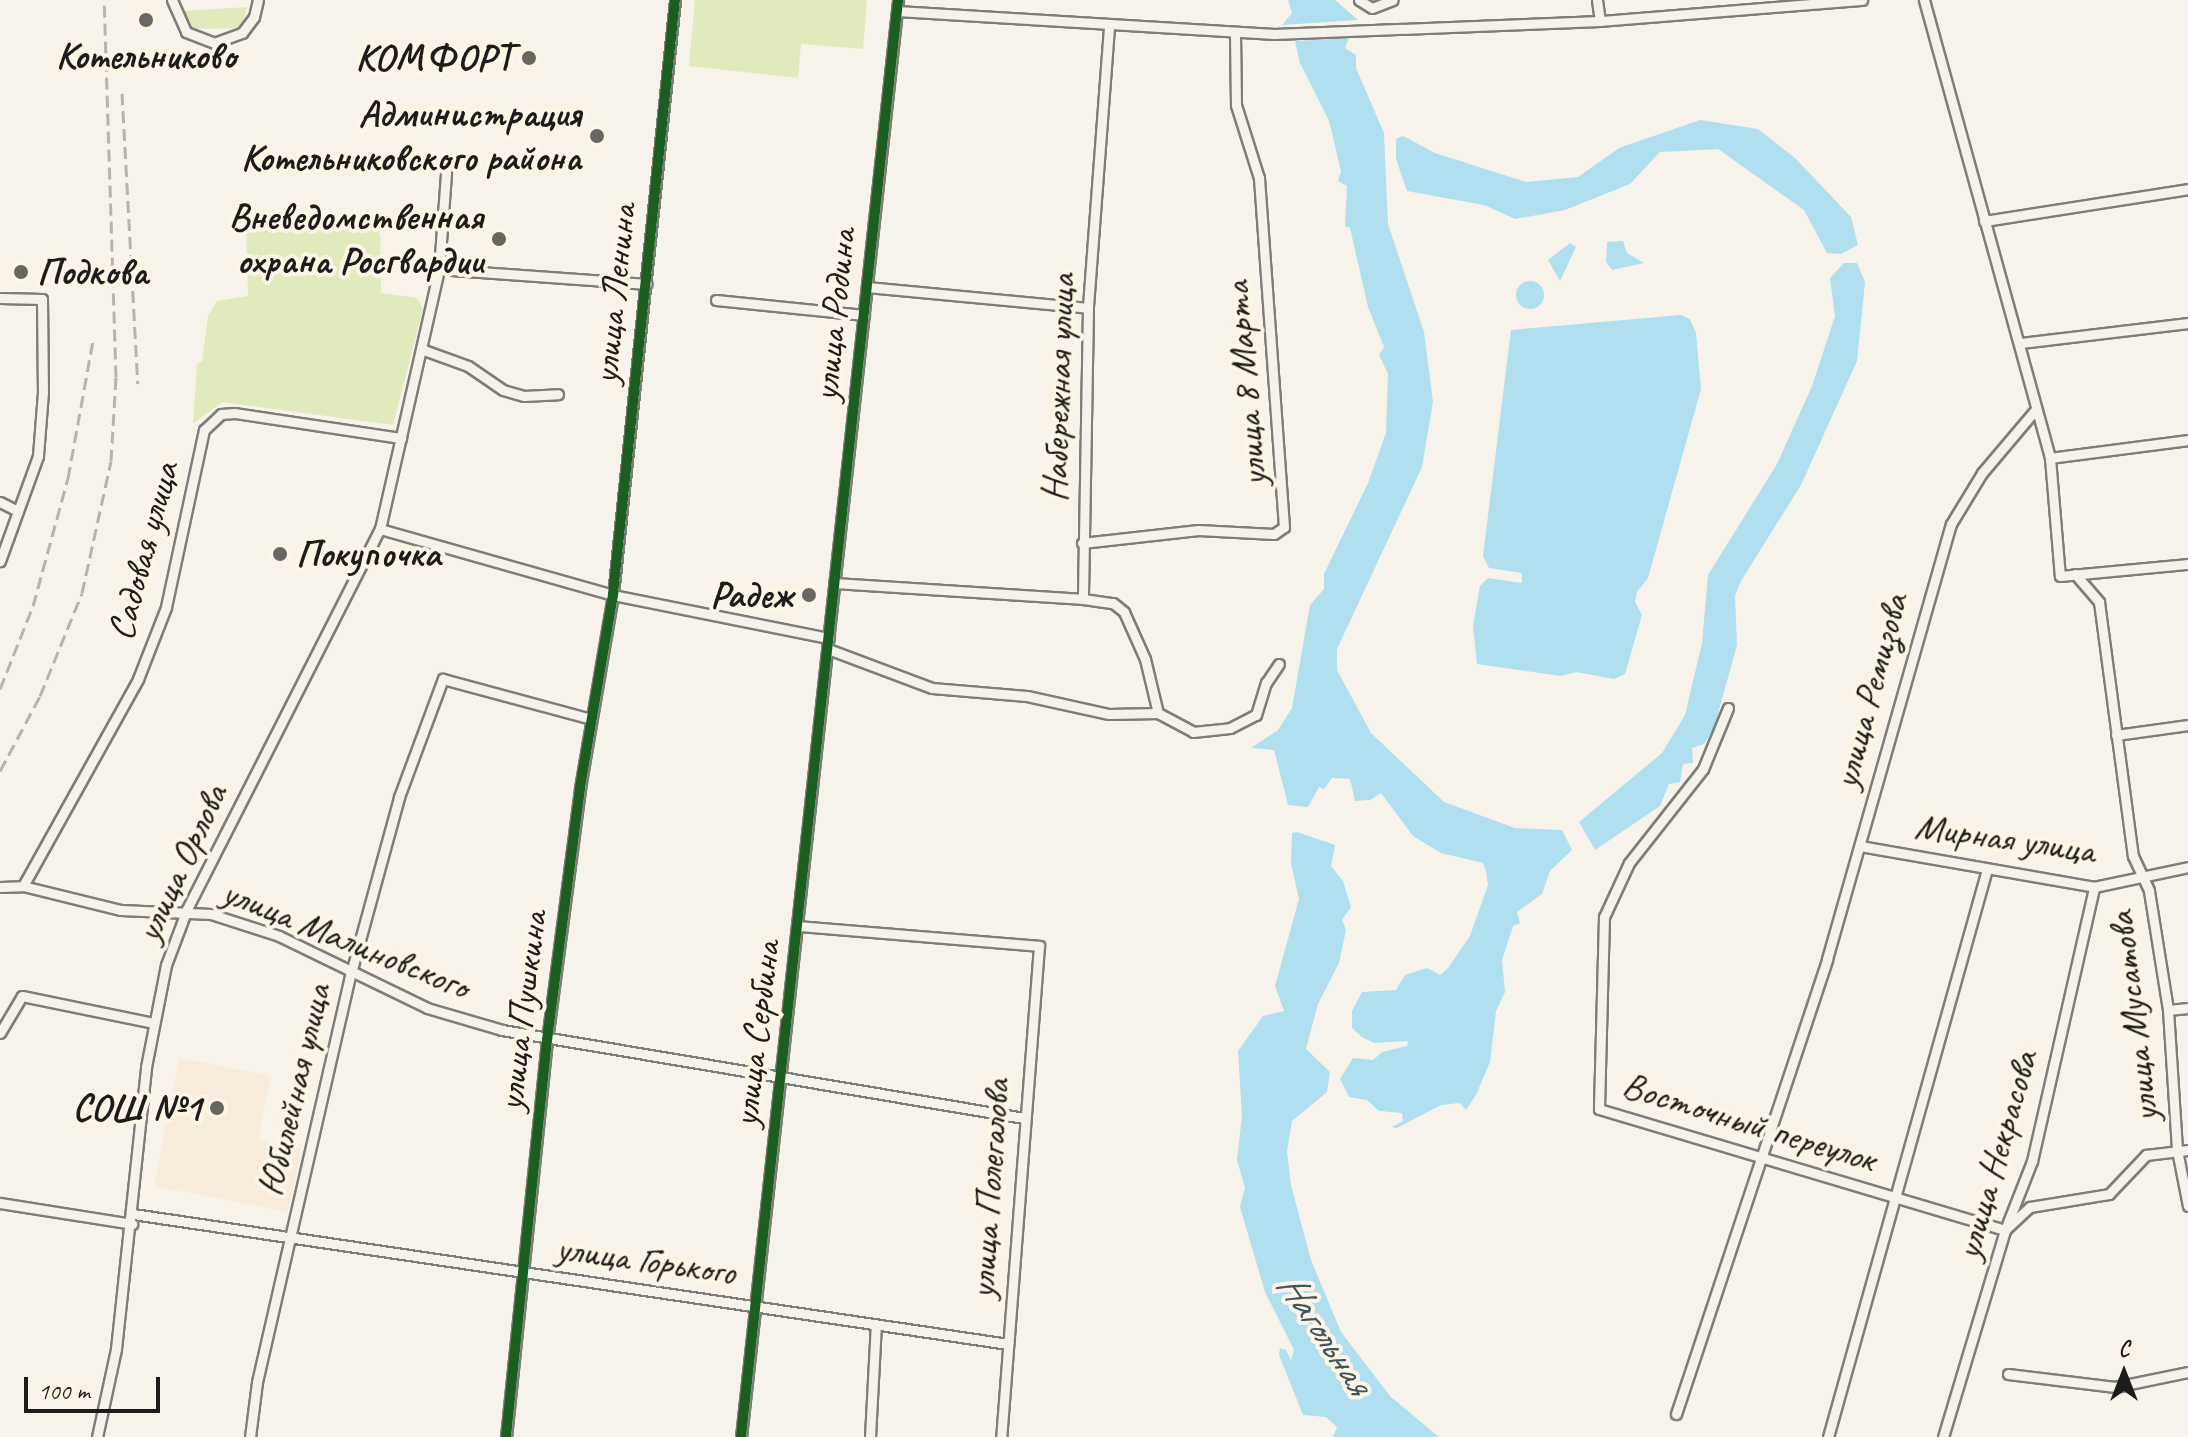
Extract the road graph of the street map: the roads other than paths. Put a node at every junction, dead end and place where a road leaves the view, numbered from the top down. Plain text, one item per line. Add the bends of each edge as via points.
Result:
1 (172, 0) edge
2 (258, 0) edge
3 (675, 0) edge
4 (898, 0) edge
5 (1359, 0) edge
6 (1393, 0) edge
7 (1597, 0) edge
8 (1862, 0) edge
9 (1924, 0) edge
10 (897, 11) junction
11 (1600, 21) junction
12 (1109, 27) junction
13 (1235, 34) junction
14 (447, 159) dead end
15 (2188, 189) edge
16 (1984, 221) junction
17 (439, 269) junction
18 (646, 284) junction
19 (867, 287) junction
20 (0, 298) edge
21 (716, 300) dead end
22 (1088, 308) junction
23 (864, 315) junction
24 (2188, 323) edge
25 (2021, 343) junction
26 (421, 349) junction
27 (558, 394) dead end
28 (2036, 409) junction
29 (401, 438) junction
30 (2188, 440) edge
31 (2050, 458) junction
32 (0, 502) edge
33 (18, 511) junction
34 (380, 529) junction
35 (1082, 543) junction
36 (0, 561) edge
37 (2188, 564) edge
38 (2075, 574) junction
39 (835, 583) junction
40 (613, 595) junction
41 (1083, 599) junction
42 (829, 638) junction
43 (828, 649) junction
44 (1279, 664) dead end
45 (1728, 708) dead end
46 (1158, 713) junction
47 (591, 719) junction
48 (2188, 725) edge
49 (2116, 735) junction
50 (1860, 846) junction
51 (2188, 867) edge
52 (1987, 869) junction
53 (2141, 874) junction
54 (23, 886) junction
55 (0, 887) edge
56 (2094, 887) junction
57 (187, 909) junction
58 (798, 926) junction
59 (351, 973) junction
60 (2188, 1008) edge
61 (2168, 1010) junction
62 (154, 1023) junction
63 (0, 1033) edge
64 (547, 1040) junction
65 (780, 1078) junction
66 (1024, 1118) junction
67 (2177, 1150) junction
68 (2188, 1150) edge
69 (1762, 1155) junction
70 (2185, 1179) edge
71 (1897, 1199) junction
72 (0, 1203) edge
73 (2188, 1206) edge
74 (132, 1219) junction
75 (2005, 1230) junction
76 (292, 1239) junction
77 (523, 1274) junction
78 (755, 1305) junction
79 (876, 1324) junction
80 (1008, 1344) junction
81 (2188, 1372) edge
82 (2008, 1374) dead end
83 (1676, 1414) dead end
84 (97, 1437) edge
85 (250, 1437) edge
86 (506, 1437) edge
87 (741, 1437) edge
88 (870, 1437) edge
89 (1001, 1437) edge
90 (1828, 1437) edge
91 (1943, 1437) edge

1 - 2 street via 186,32 214,43 242,33
3 - 18 street, улица Ленина
4 - 10 street, улица Родина
5 - 6 street via 1372,8
7 - 11 street
8 - 11 street
9 - 16 street
10 - 12 street
10 - 19 street, улица Родина
11 - 13 street
12 - 13 street
12 - 22 street, Набережная улица
13 - 35 street, улица 8 Марта via 1236,105 1259,178 1284,527 1274,534 1198,530
14 - 17 street, улица Орлова
15 - 16 street
16 - 25 street
17 - 18 street
17 - 26 street, улица Орлова
18 - 40 street, улица Ленина
19 - 22 street
19 - 23 street, улица Родина
20 - 33 street via 42,299 40,447
21 - 23 street
22 - 35 street, Набережная улица
23 - 39 street, улица Родина
24 - 25 street
25 - 28 street
26 - 27 street via 468,366 503,390 524,396
26 - 29 street, улица Орлова
28 - 31 street
28 - 50 street, улица Ремизова via 1982,473 1951,524
29 - 34 street, улица Орлова
29 - 54 street, Садовая улица via 235,413 221,414 204,430 166,607 138,679 85,783
30 - 31 street
31 - 38 street, улица Мусатова via 2060,576
32 - 33 street
33 - 36 street
34 - 40 street
34 - 57 street, улица Орлова
35 - 41 street, Набережная улица
37 - 38 street
38 - 49 street, улица Мусатова via 2099,602
39 - 41 street
39 - 42 street, улица Родина
40 - 42 street
40 - 47 street, улица Пушкина
41 - 46 street via 1113,603 1124,612 1145,659
42 - 43 street, улица Сербина
43 - 46 street via 932,688 1027,696 1109,714
43 - 58 street, улица Сербина
44 - 46 street via 1266,683 1261,708 1245,723 1193,732
45 - 69 street, Восточный переулок via 1703,769 1629,863 1604,917 1596,1100 1599,1109 1613,1116
47 - 59 street, Юбилейная улица via 443,679 399,797
47 - 64 street, улица Пушкина
48 - 49 street
49 - 53 street, улица Мусатова via 2133,856
50 - 52 street, Мирная улица
50 - 69 street, улица Ремизова
51 - 53 street, Мирная улица
52 - 56 street, Мирная улица
52 - 71 street
53 - 56 street, Мирная улица
53 - 61 street, улица Мусатова via 2149,891
54 - 55 street
54 - 57 street, улица Малиновского via 121,910
56 - 75 street, улица Некрасова via 2032,1161
57 - 59 street, улица Малиновского via 279,936
57 - 62 street, улица Орлова via 166,965
58 - 65 street, улица Сербина
58 - 66 street, улица Полегалова via 1039,946
59 - 64 street, улица Малиновского via 427,1008
59 - 76 street, Юбилейная улица
60 - 61 street
61 - 67 street, улица Мусатова
62 - 63 street via 22,996
62 - 74 street, улица Орлова
64 - 65 street, улица Малиновского
64 - 77 street, улица Пушкина
65 - 66 street, улица Малиновского
65 - 78 street, улица Сербина
66 - 80 street, улица Полегалова
67 - 68 street
67 - 70 street, улица Мусатова
67 - 75 street via 2146,1155 2109,1194 2030,1207
69 - 71 street, Восточный переулок
69 - 83 street, улица Ремизова
70 - 73 street, улица Мусатова
71 - 75 street, Восточный переулок
71 - 90 street
72 - 74 street, улица Горького
74 - 76 street, улица Горького
74 - 84 street, улица Орлова via 116,1349
75 - 91 street, улица Некрасова
76 - 77 street, улица Горького
76 - 85 street, Юбилейная улица
77 - 78 street, улица Горького
77 - 86 street, улица Пушкина
78 - 79 street, улица Горького
78 - 87 street, улица Сербина
79 - 80 street, улица Горького
79 - 88 street
80 - 89 street, улица Полегалова
81 - 82 street via 2115,1387

